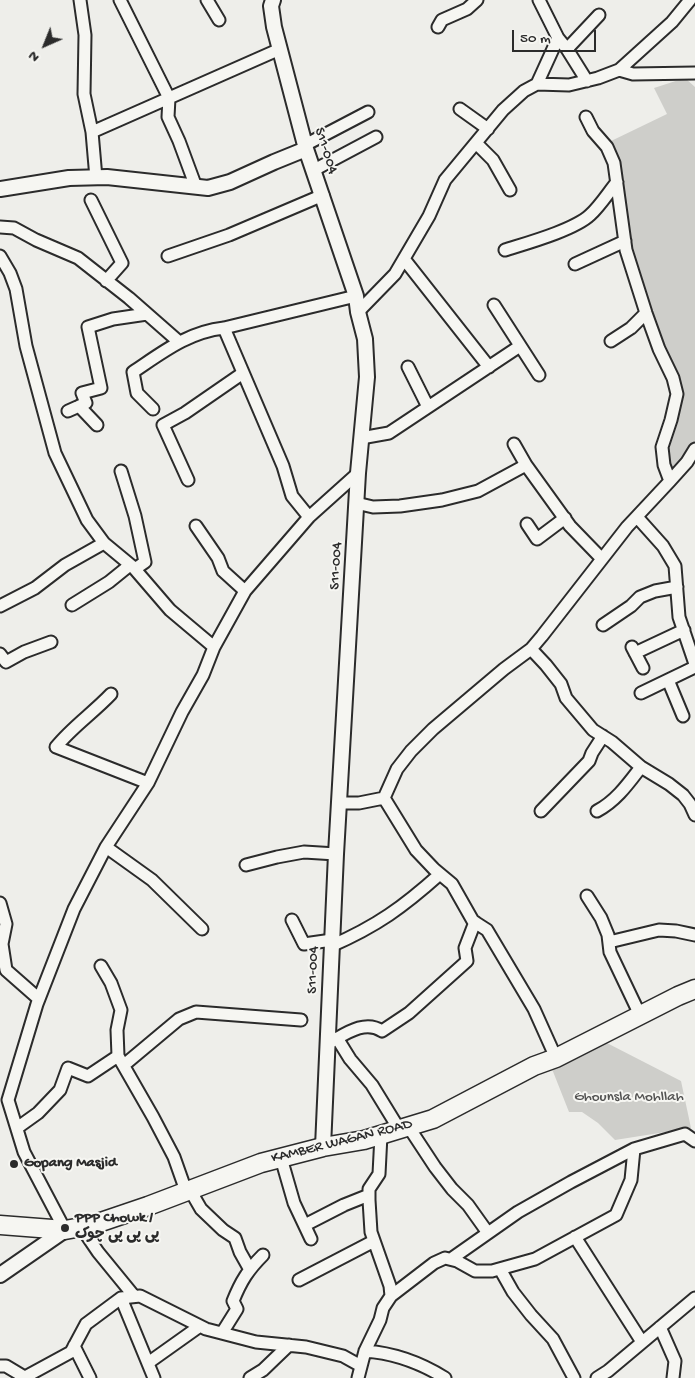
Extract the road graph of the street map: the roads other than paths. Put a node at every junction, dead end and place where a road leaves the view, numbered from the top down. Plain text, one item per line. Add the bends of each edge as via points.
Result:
1 (80, 0) edge
2 (120, 0) edge
3 (207, 0) edge
4 (273, 0) edge
5 (477, 0) edge
6 (539, 0) edge
7 (690, 0) edge
8 (599, 15) dead end
9 (219, 20) dead end
10 (438, 27) dead end
11 (558, 38) junction
12 (280, 49) junction
13 (567, 49) junction
14 (619, 70) junction
15 (693, 75) edge
16 (586, 81) junction
17 (537, 84) junction
18 (169, 98) junction
19 (460, 109) dead end
20 (368, 112) dead end
21 (586, 117) dead end
22 (488, 129) junction
23 (92, 132) junction
24 (376, 138) dead end
25 (476, 143) junction
26 (306, 147) junction
27 (314, 170) junction
28 (96, 178) junction
29 (617, 182) junction
30 (196, 187) junction
31 (0, 189) edge
32 (510, 190) dead end
33 (322, 195) junction
34 (91, 200) dead end
35 (0, 227) edge
36 (625, 241) junction
37 (505, 250) dead end
38 (0, 256) edge
39 (168, 256) dead end
40 (404, 259) junction
41 (575, 264) dead end
42 (106, 280) junction
43 (356, 296) junction
44 (494, 305) dead end
45 (358, 312) junction
46 (646, 313) junction
47 (147, 314) junction
48 (224, 328) junction
49 (178, 341) junction
50 (611, 342) dead end
51 (520, 346) junction
52 (408, 367) dead end
53 (489, 367) junction
54 (243, 373) junction
55 (539, 375) dead end
56 (79, 406) junction
57 (428, 407) junction
58 (153, 409) dead end
59 (68, 412) dead end
60 (97, 425) dead end
61 (361, 438) junction
62 (514, 444) dead end
63 (695, 449) edge
64 (526, 465) junction
65 (121, 471) dead end
66 (358, 473) junction
67 (188, 480) dead end
68 (670, 481) junction
69 (356, 503) junction
70 (309, 517) junction
71 (637, 517) junction
72 (564, 518) junction
73 (527, 524) dead end
74 (196, 526) dead end
75 (104, 543) junction
76 (602, 559) junction
77 (132, 567) junction
78 (677, 587) junction
79 (245, 591) junction
80 (72, 605) dead end
81 (0, 606) edge
82 (603, 625) dead end
83 (684, 630) junction
84 (51, 642) dead end
85 (214, 647) junction
86 (531, 649) junction
87 (0, 654) edge
88 (695, 666) edge
89 (643, 668) dead end
90 (668, 680) junction
91 (642, 693) dead end
92 (111, 694) dead end
93 (683, 716) dead end
94 (603, 736) junction
95 (640, 767) junction
96 (148, 783) junction
97 (384, 798) junction
98 (339, 803) junction
99 (541, 811) dead end
100 (597, 811) dead end
101 (695, 815) edge
102 (106, 847) junction
103 (336, 854) junction
104 (246, 865) dead end
105 (440, 874) junction
106 (587, 896) dead end
107 (0, 903) edge
108 (292, 920) dead end
109 (475, 922) junction
110 (202, 929) dead end
111 (695, 935) edge
112 (609, 942) junction
113 (331, 943) junction
114 (2, 964) edge
115 (100, 966) dead end
116 (695, 989) edge
117 (39, 999) junction
118 (640, 1015) junction
119 (301, 1020) dead end
120 (332, 1041) junction
121 (556, 1058) junction
122 (121, 1060) junction
123 (17, 1128) junction
124 (403, 1128) junction
125 (381, 1135) junction
126 (695, 1141) edge
127 (323, 1147) junction
128 (634, 1149) junction
129 (281, 1158) junction
130 (188, 1190) junction
131 (369, 1195) junction
132 (0, 1225) edge
133 (305, 1225) junction
134 (73, 1229) junction
135 (488, 1233) junction
136 (575, 1237) junction
137 (311, 1239) dead end
138 (374, 1242) junction
139 (263, 1255) dead end
140 (451, 1259) junction
141 (249, 1268) junction
142 (500, 1269) junction
143 (0, 1275) edge
144 (299, 1280) dead end
145 (134, 1296) junction
146 (391, 1296) junction
147 (121, 1298) junction
148 (695, 1298) edge
149 (200, 1326) junction
150 (660, 1327) junction
151 (222, 1333) junction
152 (642, 1342) junction
153 (289, 1345) junction
154 (74, 1346) junction
155 (365, 1352) junction
156 (148, 1363) junction
157 (0, 1366) edge
158 (361, 1366) junction
159 (26, 1377) edge
160 (441, 1377) edge
161 (90, 1378) edge
162 (154, 1378) edge
163 (250, 1378) edge
164 (358, 1378) edge
165 (574, 1378) edge
166 (597, 1378) edge
167 (673, 1378) edge

1 - 23 street via 84,35 84,94
2 - 18 street
3 - 9 street
4 - 12 street, S11-004 via 271,6
5 - 10 street via 467,9 442,20
6 - 11 street
7 - 14 street via 672,22
8 - 13 street
11 - 13 street
11 - 17 street
12 - 18 street
12 - 26 street, S11-004
13 - 16 street
14 - 15 street via 633,74 671,72
14 - 16 street
16 - 17 street via 569,85
17 - 22 street via 503,110
18 - 23 street
18 - 30 street via 168,116
19 - 22 street
20 - 26 street
21 - 29 street via 607,147
22 - 25 street
23 - 28 street
24 - 27 street
25 - 32 street via 493,160
25 - 40 street via 445,180
26 - 27 street, S11-004
26 - 30 street via 230,182 208,188
27 - 33 street, S11-004
28 - 30 street
28 - 31 street via 69,178
29 - 36 street
29 - 37 street via 589,216 545,237
33 - 39 street via 228,235
33 - 43 street, S11-004
34 - 42 street via 122,263
35 - 42 street via 14,228 78,258
36 - 41 street
36 - 46 street
38 - 75 street via 16,289 26,346 56,453 87,520
40 - 45 street
40 - 53 street
42 - 47 street
43 - 45 street, S11-004
43 - 48 street
44 - 51 street
45 - 61 street, S11-004 via 365,339 367,377
46 - 50 street
46 - 68 street via 677,394 662,447
47 - 49 street
47 - 56 street via 88,327 100,388 82,393 86,404
48 - 49 street
48 - 54 street
49 - 58 street via 133,372 137,394
51 - 53 street
51 - 55 street
52 - 57 street
53 - 57 street
54 - 67 street via 164,425
54 - 70 street via 283,466 292,496
56 - 59 street
56 - 60 street
57 - 61 street via 388,433
61 - 66 street, S11-004
62 - 64 street
63 - 68 street
64 - 69 street via 478,491 442,500 382,507
64 - 72 street
65 - 77 street via 145,562
66 - 69 street, S11-004
66 - 70 street
68 - 71 street
69 - 98 street, S11-004
70 - 79 street
71 - 76 street
71 - 78 street via 676,566
72 - 73 street via 537,539
72 - 76 street
74 - 79 street via 223,570
75 - 77 street
75 - 81 street via 65,565 35,588
76 - 86 street
77 - 80 street
77 - 85 street via 170,610
78 - 82 street via 640,597
78 - 83 street via 679,617
79 - 85 street
83 - 88 street
83 - 89 street via 634,650
84 - 87 street via 6,662
85 - 96 street
86 - 94 street via 561,684 566,698 593,730
86 - 97 street via 453,712 411,751 397,770
88 - 90 street
90 - 91 street
90 - 93 street
92 - 96 street via 56,747
94 - 95 street
94 - 99 street via 590,761
95 - 100 street via 621,793
95 - 101 street via 683,795
96 - 102 street
97 - 98 street
97 - 105 street via 416,850
98 - 103 street, S11-004
102 - 110 street via 152,880
102 - 117 street via 74,909
103 - 104 street via 304,852
103 - 113 street, S11-004
105 - 109 street via 452,884
105 - 113 street via 386,919 359,934
106 - 112 street
107 - 114 street via 6,924
108 - 113 street via 304,944
109 - 120 street via 465,948 467,961 409,1013 382,1031 366,1026
109 - 121 street via 487,930 534,1009
111 - 112 street via 659,930
112 - 118 street via 610,952
113 - 120 street, S11-004
114 - 117 street
115 - 122 street via 112,983 121,1010 117,1030
116 - 118 main road, KAMBER WAGAN ROAD
117 - 123 street via 8,1100
118 - 121 main road, KAMBER WAGAN ROAD
119 - 122 street via 196,1012 179,1019
120 - 124 street via 350,1059
120 - 127 street, S11-004
121 - 124 main road, KAMBER WAGAN ROAD via 534,1066 433,1119
122 - 123 street via 88,1076 68,1068 60,1090 38,1113
122 - 130 street via 174,1157
123 - 134 street via 24,1152
124 - 125 main road, KAMBER WAGAN ROAD
124 - 135 street
125 - 127 main road, KAMBER WAGAN ROAD
125 - 131 street via 380,1174
126 - 128 street via 685,1134
127 - 129 main road, KAMBER WAGAN ROAD
128 - 135 street via 518,1212
128 - 136 street via 631,1180 616,1215
129 - 130 main road, KAMBER WAGAN ROAD via 261,1162
129 - 133 street via 294,1203
130 - 134 main road, KAMBER WAGAN ROAD via 120,1216
130 - 141 street via 201,1209 235,1238
131 - 133 street
131 - 138 street
132 - 134 main road, KAMBER WAGAN ROAD
133 - 137 street
134 - 143 street
134 - 145 street via 98,1252
135 - 140 street
136 - 142 street via 534,1259
136 - 152 street
138 - 144 street
138 - 146 street
139 - 141 street
140 - 142 street via 475,1271
140 - 146 street via 434,1263
141 - 151 street via 234,1301 237,1309
142 - 165 street via 519,1300 552,1339
145 - 147 street
145 - 149 street
146 - 155 street
147 - 154 street via 86,1324
147 - 156 street
148 - 150 street
149 - 151 street
149 - 156 street
150 - 152 street
150 - 167 street via 675,1361
151 - 153 street via 256,1342
152 - 166 street
153 - 158 street via 343,1356
153 - 163 street
154 - 159 street via 71,1352
154 - 161 street
155 - 158 street
155 - 160 street via 382,1352 418,1363
156 - 162 street
157 - 159 street
158 - 164 street

